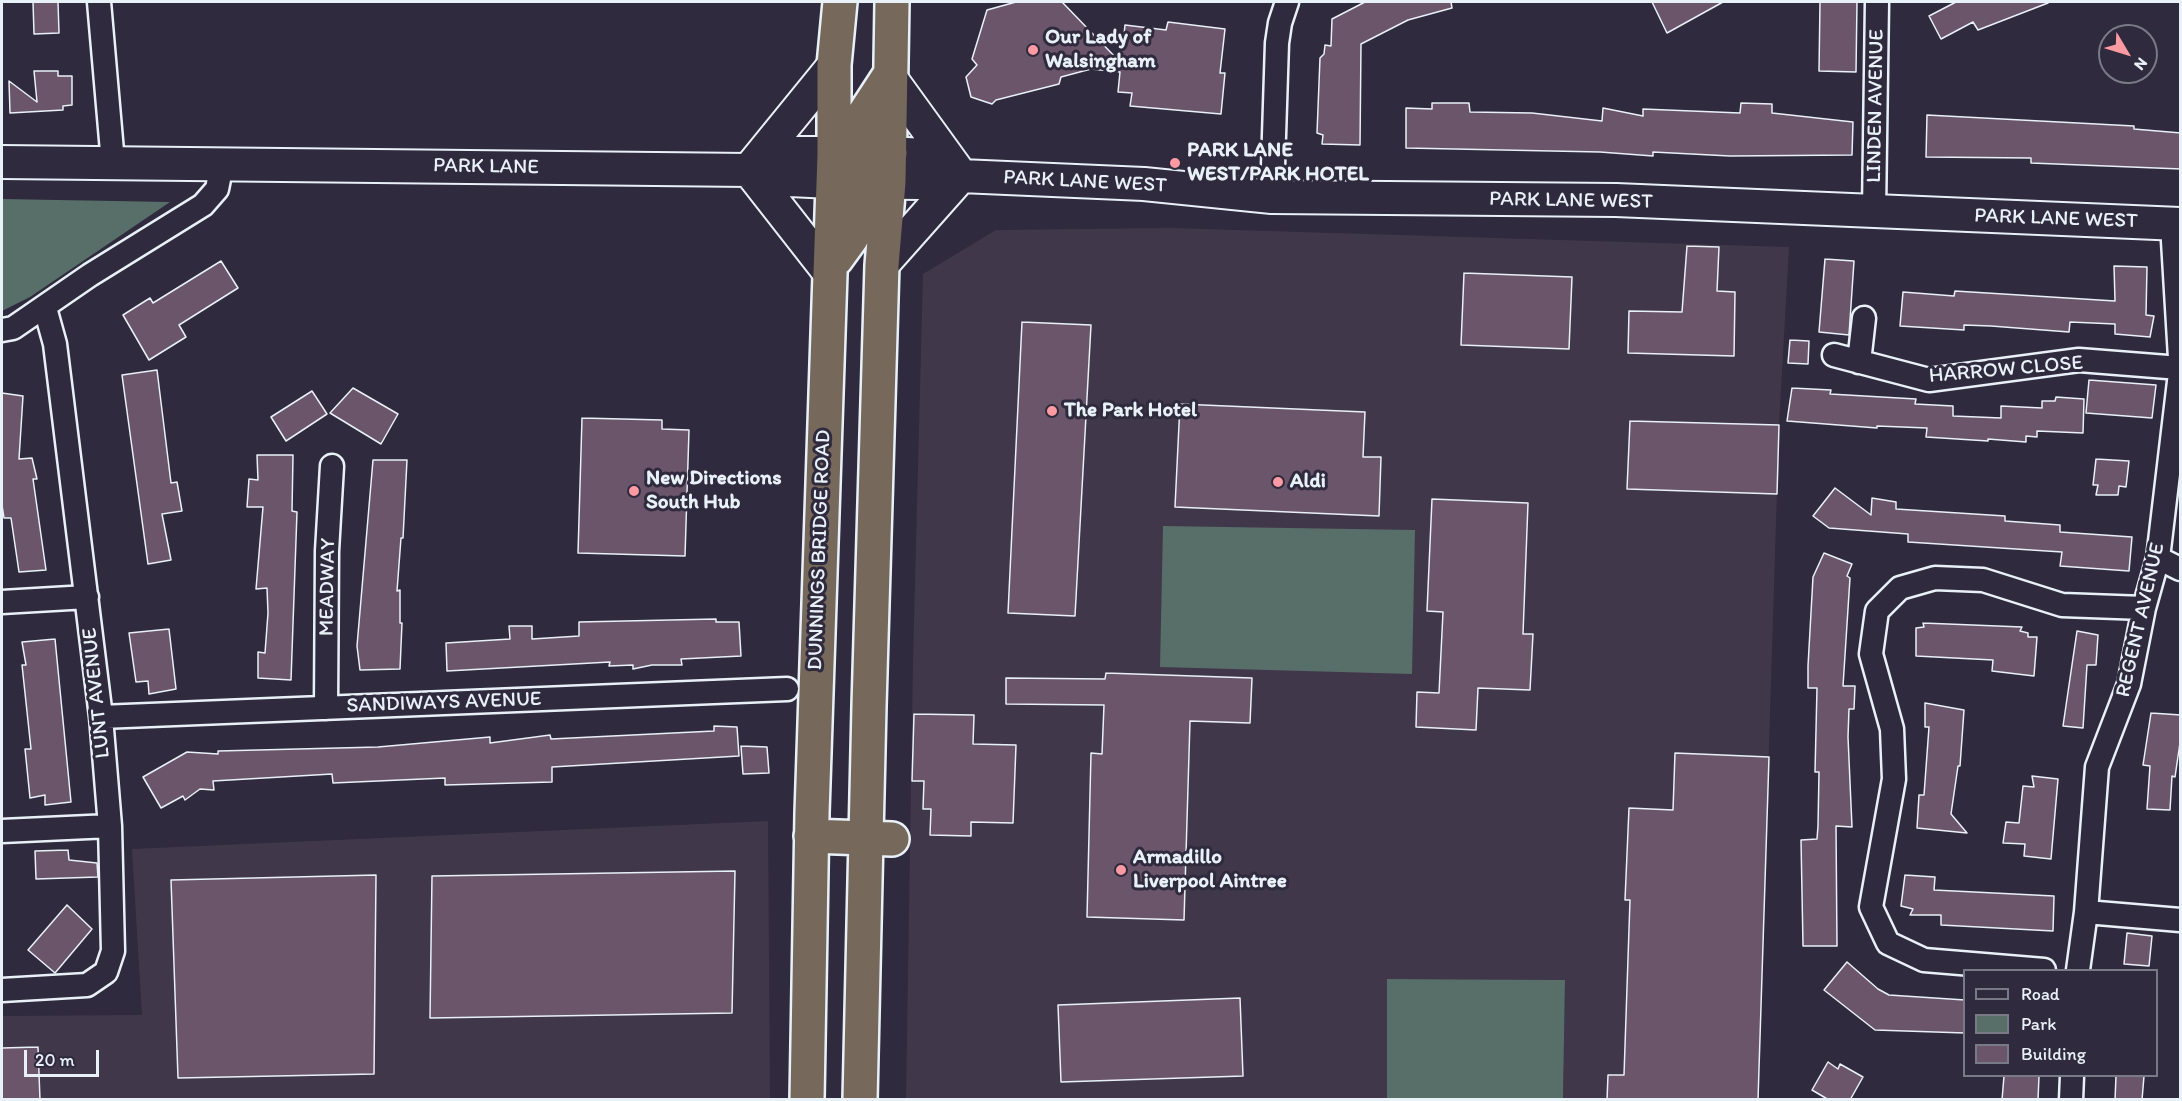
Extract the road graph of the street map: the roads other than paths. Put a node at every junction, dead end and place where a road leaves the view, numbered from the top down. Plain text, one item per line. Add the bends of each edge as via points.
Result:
1 (99, 2) edge
2 (840, 2) edge
3 (892, 2) edge
4 (1287, 2) edge
5 (1877, 2) edge
6 (834, 65) junction
7 (889, 76) junction
8 (2, 162) edge
9 (113, 163) junction
10 (222, 164) junction
11 (859, 168) junction
12 (749, 170) junction
13 (961, 176) junction
14 (1272, 197) junction
15 (1874, 211) junction
16 (2176, 224) edge
17 (882, 265) junction
18 (828, 271) junction
19 (45, 308) junction
20 (1864, 318) dead end
21 (2, 330) edge
22 (1834, 355) dead end
23 (2181, 358) edge
24 (1859, 362) junction
25 (2181, 368) edge
26 (2181, 374) edge
27 (332, 466) dead end
28 (2158, 558) junction
29 (2181, 569) edge
30 (87, 597) junction
31 (2, 602) edge
32 (2144, 609) junction
33 (787, 689) dead end
34 (326, 708) junction
35 (101, 717) junction
36 (110, 826) junction
37 (2, 831) edge
38 (812, 836) junction
39 (879, 839) junction
40 (2086, 912) junction
41 (2181, 920) edge
42 (2032, 969) edge
43 (2078, 969) edge
44 (2, 990) edge
45 (2072, 1077) edge
46 (807, 1100) edge
47 (860, 1100) edge
48 (2071, 1100) edge

1 - 9 street
2 - 6 highway, DUNNINGS BRIDGE ROAD
3 - 7 highway
4 - 14 street via 1277,43
5 - 15 street, LINDEN AVENUE
6 - 11 highway, DUNNINGS BRIDGE ROAD
6 - 12 street
7 - 11 highway via 859,122
7 - 13 street
8 - 9 street, PARK LANE
9 - 10 street, PARK LANE
10 - 12 street, PARK LANE
10 - 19 street via 218,189 203,206 90,275
11 - 12 street, PARK LANE via 790,180
11 - 13 street, PARK LANE WEST via 923,154
11 - 17 highway, DUNNINGS BRIDGE ROAD
11 - 18 highway, DUNNINGS BRIDGE ROAD
12 - 18 street
13 - 14 street, PARK LANE WEST via 1144,183
13 - 17 street
14 - 15 street, PARK LANE WEST via 1616,200
15 - 16 street, PARK LANE WEST
16 - 23 street
17 - 39 highway, DUNNINGS BRIDGE ROAD
18 - 38 highway, DUNNINGS BRIDGE ROAD
19 - 21 street via 13,328
19 - 30 street, LUNT AVENUE via 55,344
20 - 24 street
22 - 24 street, HARROW CLOSE
24 - 25 street, HARROW CLOSE via 1929,380 2079,360
26 - 28 street, REGENT AVENUE
27 - 34 street, MEADWAY
28 - 29 street
28 - 32 street, REGENT AVENUE
30 - 31 street
30 - 35 street, LUNT AVENUE
32 - 40 street, REGENT AVENUE via 2129,684 2097,767
32 - 42 street via 2062,605 1983,580 1935,578 1900,588 1877,611 1871,654 1892,729 1894,779 1871,907 1888,943 1924,960
33 - 34 street, SANDIWAYS AVENUE
34 - 35 street, SANDIWAYS AVENUE
35 - 36 street, LUNT AVENUE
36 - 37 street
36 - 44 street, LUNT AVENUE via 114,923 113,951 106,972 87,985
38 - 39 highway
38 - 46 highway, DUNNINGS BRIDGE ROAD
39 - 47 highway, DUNNINGS BRIDGE ROAD
40 - 41 street
40 - 43 street, REGENT AVENUE
45 - 48 street

